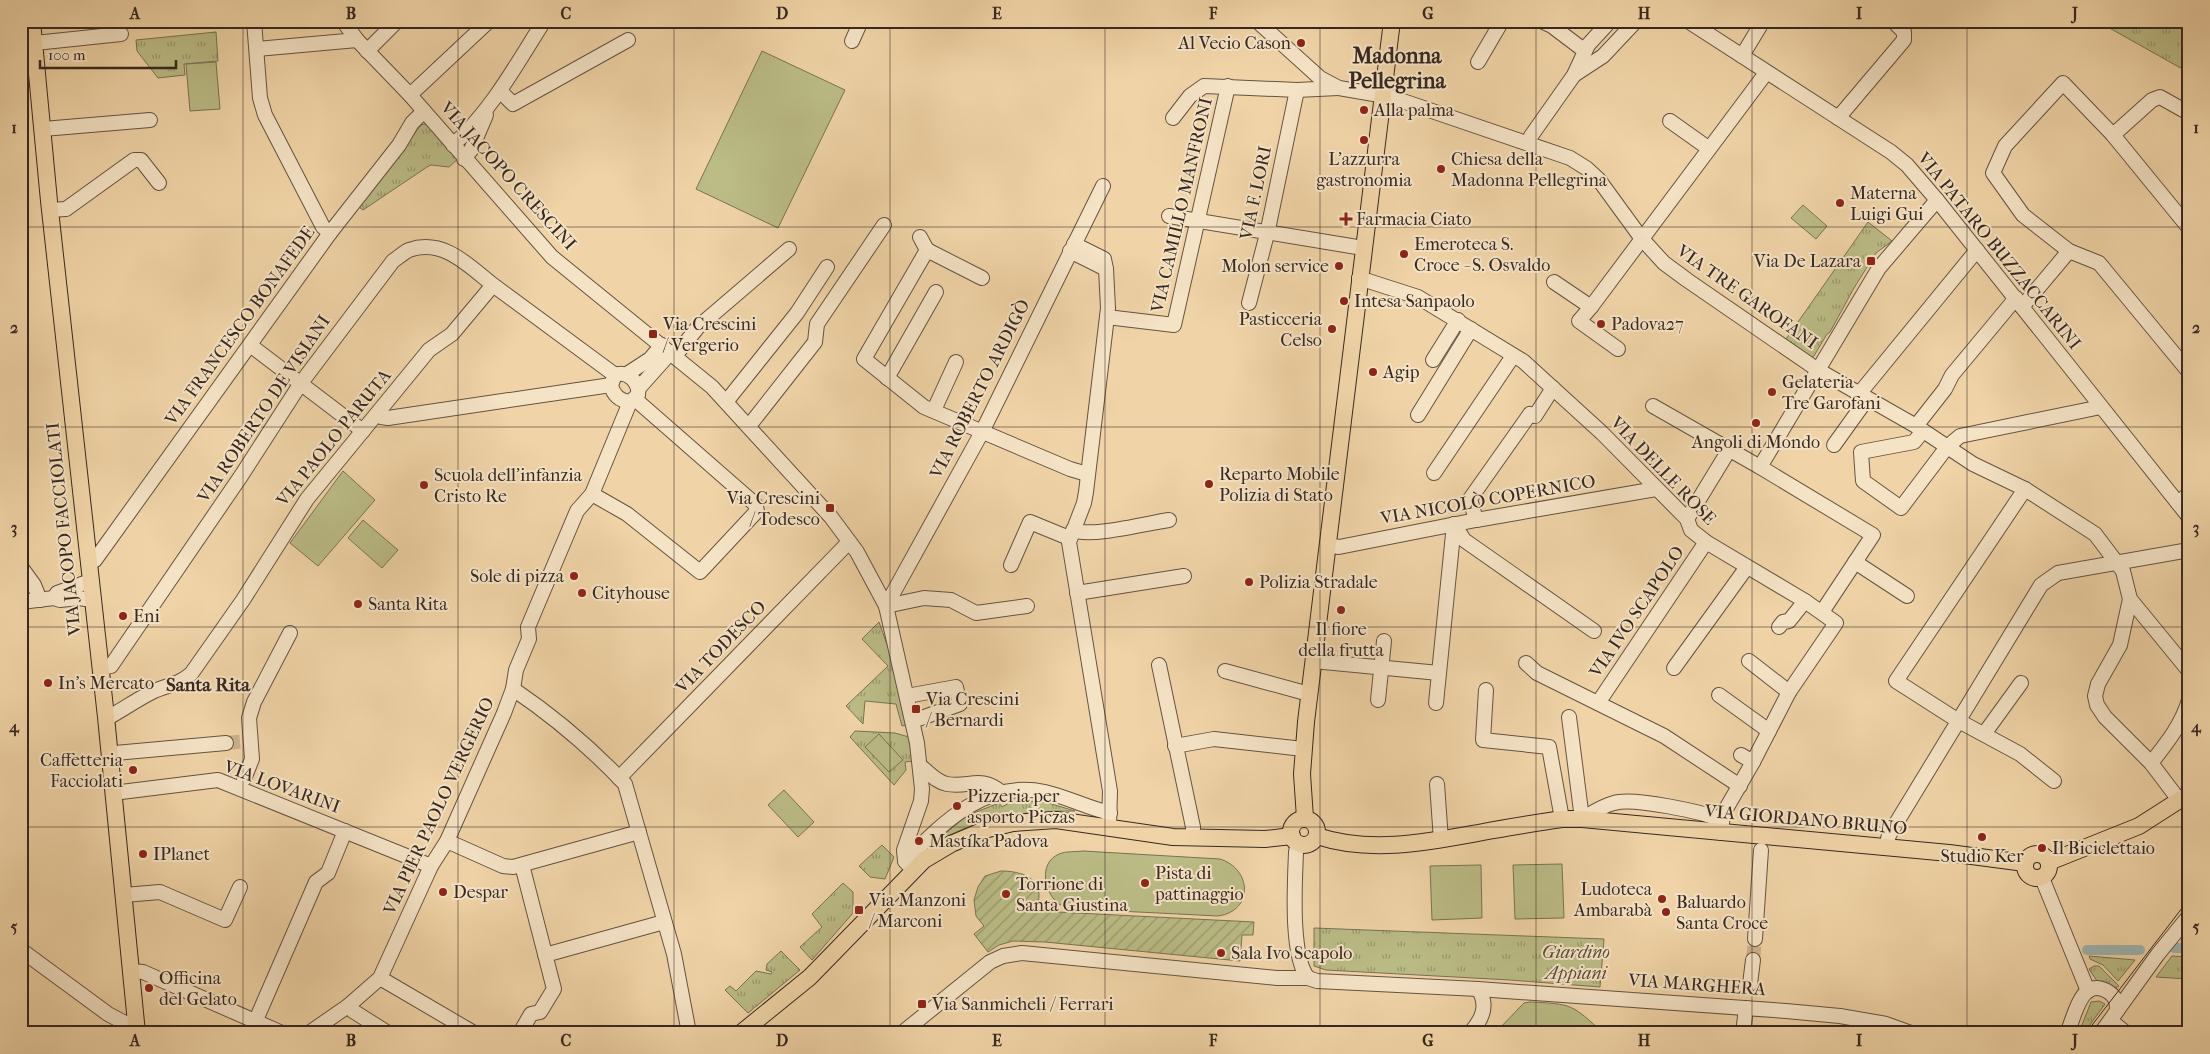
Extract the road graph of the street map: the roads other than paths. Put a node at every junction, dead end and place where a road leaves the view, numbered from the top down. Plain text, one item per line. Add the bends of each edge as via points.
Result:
1 (32, 21) edge
2 (254, 21) edge
3 (343, 21) edge
4 (397, 21) edge
5 (489, 21) edge
6 (544, 21) edge
7 (861, 21) edge
8 (1256, 21) edge
9 (1392, 21) edge
10 (1502, 21) edge
11 (1541, 21) edge
12 (1610, 21) edge
13 (1636, 21) edge
14 (1688, 21) edge
15 (1763, 21) edge
16 (1893, 21) edge
17 (120, 34) dead end
18 (357, 40) junction
19 (628, 40) dead end
20 (852, 41) dead end
21 (35, 43) junction
22 (257, 48) junction
23 (367, 51) junction
24 (1585, 51) junction
25 (1742, 56) junction
26 (1478, 62) dead end
27 (1766, 73) junction
28 (1574, 75) junction
29 (1228, 86) junction
30 (1339, 88) junction
31 (1297, 90) junction
32 (501, 92) junction
33 (410, 95) junction
34 (1382, 95) junction
35 (488, 108) junction
36 (424, 111) junction
37 (2185, 111) dead end
38 (1173, 118) dead end
39 (1838, 118) junction
40 (150, 120) dead end
41 (1670, 121) dead end
42 (43, 129) junction
43 (2113, 135) junction
44 (1529, 144) junction
45 (453, 145) junction
46 (1708, 148) junction
47 (464, 159) junction
48 (159, 183) dead end
49 (1103, 186) dead end
50 (1937, 200) junction
51 (50, 210) junction
52 (1169, 216) dead end
53 (1196, 222) junction
54 (884, 224) dead end
55 (2189, 228) edge
56 (330, 233) junction
57 (1267, 234) junction
58 (920, 236) dead end
59 (1642, 239) junction
60 (1072, 247) junction
61 (1363, 248) junction
62 (789, 249) dead end
63 (927, 250) junction
64 (1977, 250) junction
65 (2069, 251) junction
66 (827, 268) dead end
67 (982, 278) dead end
68 (1359, 278) junction
69 (1554, 282) dead end
70 (493, 285) junction
71 (936, 292) dead end
72 (2019, 302) junction
73 (1249, 304) dead end
74 (1591, 307) junction
75 (1107, 317) junction
76 (1458, 320) junction
77 (1472, 329) junction
78 (250, 345) junction
79 (1618, 349) dead end
80 (669, 351) junction
81 (1513, 356) junction
82 (1433, 360) dead end
83 (956, 362) dead end
84 (1818, 370) junction
85 (2189, 372) edge
86 (617, 378) junction
87 (886, 378) junction
88 (301, 383) junction
89 (1553, 388) junction
90 (1863, 396) junction
91 (634, 397) junction
92 (726, 402) junction
93 (2099, 405) junction
94 (1653, 406) dead end
95 (934, 410) junction
96 (377, 414) junction
97 (1418, 415) dead end
98 (749, 426) junction
99 (1919, 428) junction
100 (363, 431) junction
101 (982, 432) junction
102 (1834, 445) dead end
103 (1947, 447) junction
104 (1729, 450) junction
105 (1760, 467) junction
106 (1434, 473) dead end
107 (1088, 474) junction
108 (1656, 489) junction
109 (2026, 489) junction
110 (592, 494) junction
111 (2183, 499) edge
112 (2189, 517) edge
113 (1687, 519) junction
114 (1169, 520) dead end
115 (1476, 520) junction
116 (1454, 524) junction
117 (1071, 534) junction
118 (849, 542) junction
119 (1706, 542) junction
120 (1327, 546) junction
121 (2189, 550) edge
122 (1855, 562) junction
123 (2118, 562) junction
124 (89, 563) junction
125 (1011, 565) dead end
126 (21, 567) edge
127 (1747, 567) junction
128 (1184, 576) dead end
129 (88, 593) junction
130 (1077, 593) junction
131 (1907, 596) dead end
132 (47, 599) junction
133 (2130, 599) junction
134 (1804, 601) junction
135 (21, 602) edge
136 (886, 606) junction
137 (1027, 606) dead end
138 (1822, 612) junction
139 (1779, 628) dead end
140 (1594, 631) dead end
141 (290, 633) dead end
142 (1384, 641) dead end
143 (1313, 661) junction
144 (1749, 661) dead end
145 (1526, 663) dead end
146 (1158, 665) dead end
147 (1381, 667) junction
148 (100, 668) junction
149 (1674, 668) dead end
150 (1225, 671) dead end
151 (2189, 671) edge
152 (1439, 674) junction
153 (2021, 683) dead end
154 (513, 689) junction
155 (1486, 690) dead end
156 (1789, 692) junction
157 (1309, 694) junction
158 (1719, 695) dead end
159 (907, 696) junction
160 (1378, 700) dead end
161 (2189, 700) edge
162 (1436, 703) dead end
163 (1598, 703) junction
164 (106, 717) junction
165 (1570, 717) dead end
166 (1957, 720) junction
167 (913, 721) junction
168 (1769, 731) junction
169 (1984, 734) junction
170 (226, 743) tunnel mouth
171 (1175, 746) junction
172 (1303, 749) junction
173 (115, 753) dead end
174 (2151, 763) junction
175 (920, 766) junction
176 (619, 778) junction
177 (2054, 781) dead end
178 (242, 783) junction
179 (1437, 784) dead end
180 (1740, 786) junction
181 (1001, 792) junction
182 (113, 793) junction
183 (2184, 797) edge
184 (1305, 818) junction
185 (1562, 819) junction
186 (1582, 819) junction
187 (1110, 820) junction
188 (1722, 822) junction
189 (345, 831) junction
190 (635, 834) junction
191 (1317, 836) junction
192 (1193, 838) junction
193 (1295, 840) junction
194 (1441, 840) junction
195 (447, 841) junction
196 (1886, 847) junction
197 (1761, 850) dead end
198 (2049, 862) junction
199 (2025, 863) junction
200 (522, 865) junction
201 (431, 866) junction
202 (909, 866) junction
203 (2042, 878) junction
204 (240, 887) dead end
205 (124, 895) junction
206 (2189, 916) edge
207 (661, 923) junction
208 (1296, 937) junction
209 (1755, 939) tunnel mouth
210 (21, 950) edge
211 (545, 955) junction
212 (1754, 960) tunnel mouth
213 (132, 971) junction
214 (1286, 976) junction
215 (380, 978) junction
216 (1308, 978) junction
217 (1750, 984) dead end
218 (1478, 989) junction
219 (2088, 991) junction
220 (348, 1006) junction
221 (1746, 1008) junction
222 (2114, 1016) junction
223 (1847, 1017) junction
224 (256, 1020) junction
225 (136, 1027) edge
226 (282, 1033) edge
227 (309, 1033) edge
228 (388, 1033) edge
229 (474, 1033) edge
230 (520, 1033) edge
231 (680, 1033) edge
232 (689, 1033) edge
233 (741, 1033) edge
234 (902, 1033) edge
235 (1470, 1033) edge
236 (1744, 1033) edge
237 (1855, 1033) edge
238 (1911, 1033) edge
239 (2067, 1033) edge
240 (2101, 1033) edge
241 (2126, 1033) edge

1 - 21 main road, VIA JACOPO FACCIOLATI
2 - 22 street
3 - 18 street, VIA JACOPO CRESCINI
4 - 23 street
5 - 33 street
6 - 32 street
7 - 20 street
8 - 30 street via 1320,78
9 - 34 main road
10 - 26 street
11 - 24 street
12 - 24 street
13 - 28 street via 1604,56
14 - 25 street, VIA PATARO BUZZACCARINI
15 - 25 street
16 - 39 street via 1904,32 1904,40
17 - 21 street
18 - 22 street
18 - 23 street, VIA JACOPO CRESCINI
19 - 32 street via 514,104
21 - 42 main road, VIA JACOPO FACCIOLATI
22 - 56 street via 260,98 265,115 323,227
23 - 33 street, VIA JACOPO CRESCINI
24 - 28 street
25 - 27 street, VIA PATARO BUZZACCARINI
27 - 39 street, VIA PATARO BUZZACCARINI
27 - 46 street
28 - 44 street via 1531,136
29 - 31 street
29 - 38 street via 1204,86 1190,96
29 - 53 street, VIA CAMILLO MANFRONI
30 - 31 street
30 - 34 street, VIA TRE GAROFANI
31 - 57 street, VIA F. LORI
32 - 35 street
33 - 36 street, VIA JACOPO CRESCINI
34 - 44 street, VIA TRE GAROFANI
34 - 61 main road
35 - 45 street
35 - 47 street
36 - 45 street, VIA JACOPO CRESCINI
36 - 56 street, VIA FRANCESCO BONAFEDE
37 - 43 street via 2160,97 2152,100
39 - 50 street, VIA PATARO BUZZACCARINI via 1892,152
40 - 42 street
41 - 46 street
42 - 51 main road, VIA JACOPO FACCIOLATI
43 - 55 street
43 - 65 street via 2063,83 2005,146 1993,173 2023,215
44 - 59 street, VIA TRE GAROFANI via 1570,158 1586,168 1599,180
45 - 47 street, VIA JACOPO CRESCINI
46 - 59 street
47 - 80 street, VIA JACOPO CRESCINI via 552,257
48 - 51 street via 141,160 134,160 66,209
49 - 60 street, VIA ROBERTO ARDIGÒ
50 - 64 street, VIA PATARO BUZZACCARINI
50 - 84 street via 1879,268
51 - 124 main road, VIA JACOPO FACCIOLATI
52 - 53 street
53 - 57 street
53 - 75 street, VIA CAMILLO MANFRONI via 1174,325
54 - 98 street via 817,324 815,342
56 - 78 street, VIA FRANCESCO BONAFEDE
57 - 61 street
57 - 73 street, VIA F. LORI
58 - 63 street
59 - 74 street
59 - 84 street, VIA TRE GAROFANI via 1664,263
60 - 75 street via 1106,269
60 - 101 street, VIA ROBERTO ARDIGÒ
61 - 68 main road
62 - 80 street
63 - 67 street
63 - 87 street via 864,359
64 - 72 street, VIA PATARO BUZZACCARINI
64 - 90 street
65 - 72 street
65 - 85 street via 2100,263
66 - 92 street via 797,313
68 - 76 street, VIA DELLE ROSE via 1418,297
68 - 120 main road
69 - 74 street
70 - 86 street
70 - 88 street, VIA ROBERTO DE VISIANI via 444,249 408,250 393,261 379,278
70 - 96 street, VIA PAOLO PARUTA via 452,334 429,350
71 - 87 street
72 - 93 street, VIA PATARO BUZZACCARINI
72 - 99 street via 1952,374
74 - 79 street via 1579,321
75 - 107 street
76 - 77 street, VIA DELLE ROSE
76 - 82 street
77 - 81 street, VIA DELLE ROSE
77 - 97 street
78 - 88 street
78 - 124 street, VIA FRANCESCO BONAFEDE via 95,560
80 - 86 street
80 - 91 street, VIA PIER PAOLO VERGERIO
80 - 92 street, VIA JACOPO CRESCINI
81 - 89 street, VIA DELLE ROSE
81 - 106 street
83 - 95 street
84 - 90 street, VIA TRE GAROFANI
84 - 105 street
86 - 91 street via 633,379
86 - 91 street via 618,398
86 - 96 street via 388,418
87 - 95 street via 918,403
88 - 100 street
88 - 148 street, VIA ROBERTO DE VISIANI via 111,666
89 - 108 street, VIA DELLE ROSE
89 - 115 street via 1535,416 1530,414 1470,499
90 - 99 street, VIA TRE GAROFANI
90 - 102 street
91 - 110 street, VIA PIER PAOLO VERGERIO
91 - 110 street via 754,504 757,511 700,572 627,514
92 - 98 street, VIA JACOPO CRESCINI
93 - 103 street via 1960,436
93 - 111 street, VIA PATARO BUZZACCARINI
94 - 104 street
95 - 101 street
96 - 100 street, VIA PAOLO PARUTA
98 - 118 street, VIA JACOPO CRESCINI via 831,516
99 - 103 street, VIA TRE GAROFANI
99 - 103 street via 1914,442 1861,452 1863,481 1901,508
100 - 164 street, VIA PAOLO PARUTA via 293,518 243,600 191,674 182,682 155,690
101 - 107 street
101 - 136 street, VIA ROBERTO ARDIGÒ
103 - 109 street, VIA TRE GAROFANI via 1973,464
104 - 105 street
104 - 113 street
105 - 122 street via 1873,535
107 - 117 street via 1084,503
108 - 113 street, VIA DELLE ROSE
108 - 115 street, VIA NICOLÒ COPERNICO
109 - 123 street, VIA TRE GAROFANI via 2095,534
109 - 166 street via 1896,680
110 - 154 street, VIA PIER PAOLO VERGERIO via 577,511 528,627 529,640 516,670
111 - 112 street, VIA PATARO BUZZACCARINI
113 - 119 street, VIA DELLE ROSE via 1691,530
114 - 117 street
115 - 116 street, VIA NICOLÒ COPERNICO
116 - 120 street, VIA NICOLÒ COPERNICO via 1338,547
116 - 140 street via 1464,540
116 - 152 street
117 - 125 street via 1030,522
117 - 130 street
118 - 136 street, VIA JACOPO CRESCINI
118 - 176 street, VIA TODESCO
119 - 127 street, VIA DELLE ROSE
119 - 163 street, VIA IVO SCAPOLO
120 - 143 main road
121 - 123 street
122 - 131 street
122 - 138 street
123 - 133 street, VIA TRE GAROFANI
123 - 166 street via 2058,573 2048,578
124 - 129 main road, VIA JACOPO FACCIOLATI
126 - 132 street
127 - 134 street, VIA DELLE ROSE
127 - 149 street
128 - 130 street
129 - 132 street via 60,600
129 - 132 street via 57,593
129 - 148 main road, VIA JACOPO FACCIOLATI
130 - 187 street via 1110,792
132 - 135 street
133 - 151 street
133 - 174 street, VIA TRE GAROFANI via 2120,645 2098,684 2096,696 2105,717
134 - 138 street, VIA DELLE ROSE
134 - 139 street via 1789,622 1783,622
136 - 137 street via 924,598 951,600 976,613
136 - 159 street, VIA JACOPO CRESCINI
138 - 156 street, VIA DELLE ROSE via 1836,623
141 - 178 street via 248,718 252,760
142 - 147 street
143 - 147 street
143 - 157 main road
144 - 156 street
145 - 163 street via 1537,673
146 - 171 street
147 - 152 street
147 - 160 street
148 - 164 main road, VIA JACOPO FACCIOLATI
150 - 157 street
152 - 162 street
153 - 169 street
154 - 176 street
154 - 195 street, VIA PIER PAOLO VERGERIO
155 - 185 street via 1483,740 1549,747
156 - 168 street, VIA DELLE ROSE
157 - 172 main road
158 - 168 street
159 - 167 street, VIA JACOPO CRESCINI
159 - 167 street via 956,687 960,704
161 - 174 street via 2171,738
163 - 180 street via 1664,736
164 - 182 main road, VIA JACOPO FACCIOLATI
165 - 186 street
166 - 169 street
166 - 196 street via 1889,835
167 - 175 street, VIA JACOPO CRESCINI
168 - 180 street, VIA DELLE ROSE via 1747,758
169 - 177 street via 2020,754
170 - 173 street
171 - 172 street via 1214,740
171 - 192 street
172 - 184 main road
174 - 183 street, VIA TRE GAROFANI
175 - 181 street via 941,782 987,784
175 - 202 street, VIA JACOPO CRESCINI via 921,800 904,850
176 - 190 street via 616,788
178 - 182 street, VIA LOVARINI via 218,780
178 - 189 street, VIA LOVARINI
179 - 194 street
180 - 188 street, VIA DELLE ROSE
181 - 187 street via 1042,792
181 - 202 street via 970,804 950,818
182 - 205 main road, VIA JACOPO FACCIOLATI
183 - 198 main road via 2139,826
184 - 191 main road via 1315,824
184 - 193 main road via 1294,824
185 - 186 main road, VIA GIORDANO BRUNO
185 - 194 main road, VIA GIORDANO BRUNO
186 - 188 main road, VIA GIORDANO BRUNO
187 - 192 main road via 1162,836
187 - 202 main road via 1013,824 966,836
188 - 196 main road, VIA GIORDANO BRUNO
189 - 201 street, VIA LOVARINI
189 - 224 street via 328,873 316,882
190 - 200 street
190 - 207 street
191 - 193 main road via 1309,844
191 - 194 main road, VIA GIORDANO BRUNO via 1364,845
192 - 193 main road
193 - 208 street
195 - 200 street via 503,866
195 - 201 street, VIA PIER PAOLO VERGERIO
196 - 199 main road, VIA GIORDANO BRUNO
197 - 209 street
198 - 199 main road, VIA GIORDANO BRUNO via 2038,854
198 - 203 main road via 2048,873
199 - 203 main road via 2028,875
200 - 211 street
201 - 215 street, VIA PIER PAOLO VERGERIO
202 - 233 main road via 810,977
203 - 219 street
204 - 205 street via 225,920 160,892
205 - 213 main road, VIA JACOPO FACCIOLATI
206 - 222 street
207 - 211 street
207 - 231 street
207 - 232 street via 674,954
208 - 214 street via 1292,968
208 - 216 street via 1302,969
210 - 225 street via 108,1014
211 - 230 street via 554,989 540,1012 531,1014
212 - 217 street
213 - 224 street via 142,972
213 - 225 main road, VIA JACOPO FACCIOLATI
214 - 216 street, VIA MARGHERA
214 - 234 street, VIA MARGHERA via 1277,978 1012,953 990,962
215 - 220 street, VIA PIER PAOLO VERGERIO
215 - 229 street
216 - 218 street, VIA MARGHERA via 1330,982
218 - 221 street, VIA MARGHERA
218 - 235 street via 1484,999 1483,1015
219 - 222 street via 2099,989 2112,994 2116,1000
219 - 239 street via 2081,998
220 - 227 street, VIA PIER PAOLO VERGERIO
220 - 228 street
221 - 223 street, VIA MARGHERA
221 - 236 street
222 - 240 street
222 - 241 street
223 - 237 street via 1854,1024
223 - 238 street, VIA MARGHERA via 1886,1024
224 - 226 street

